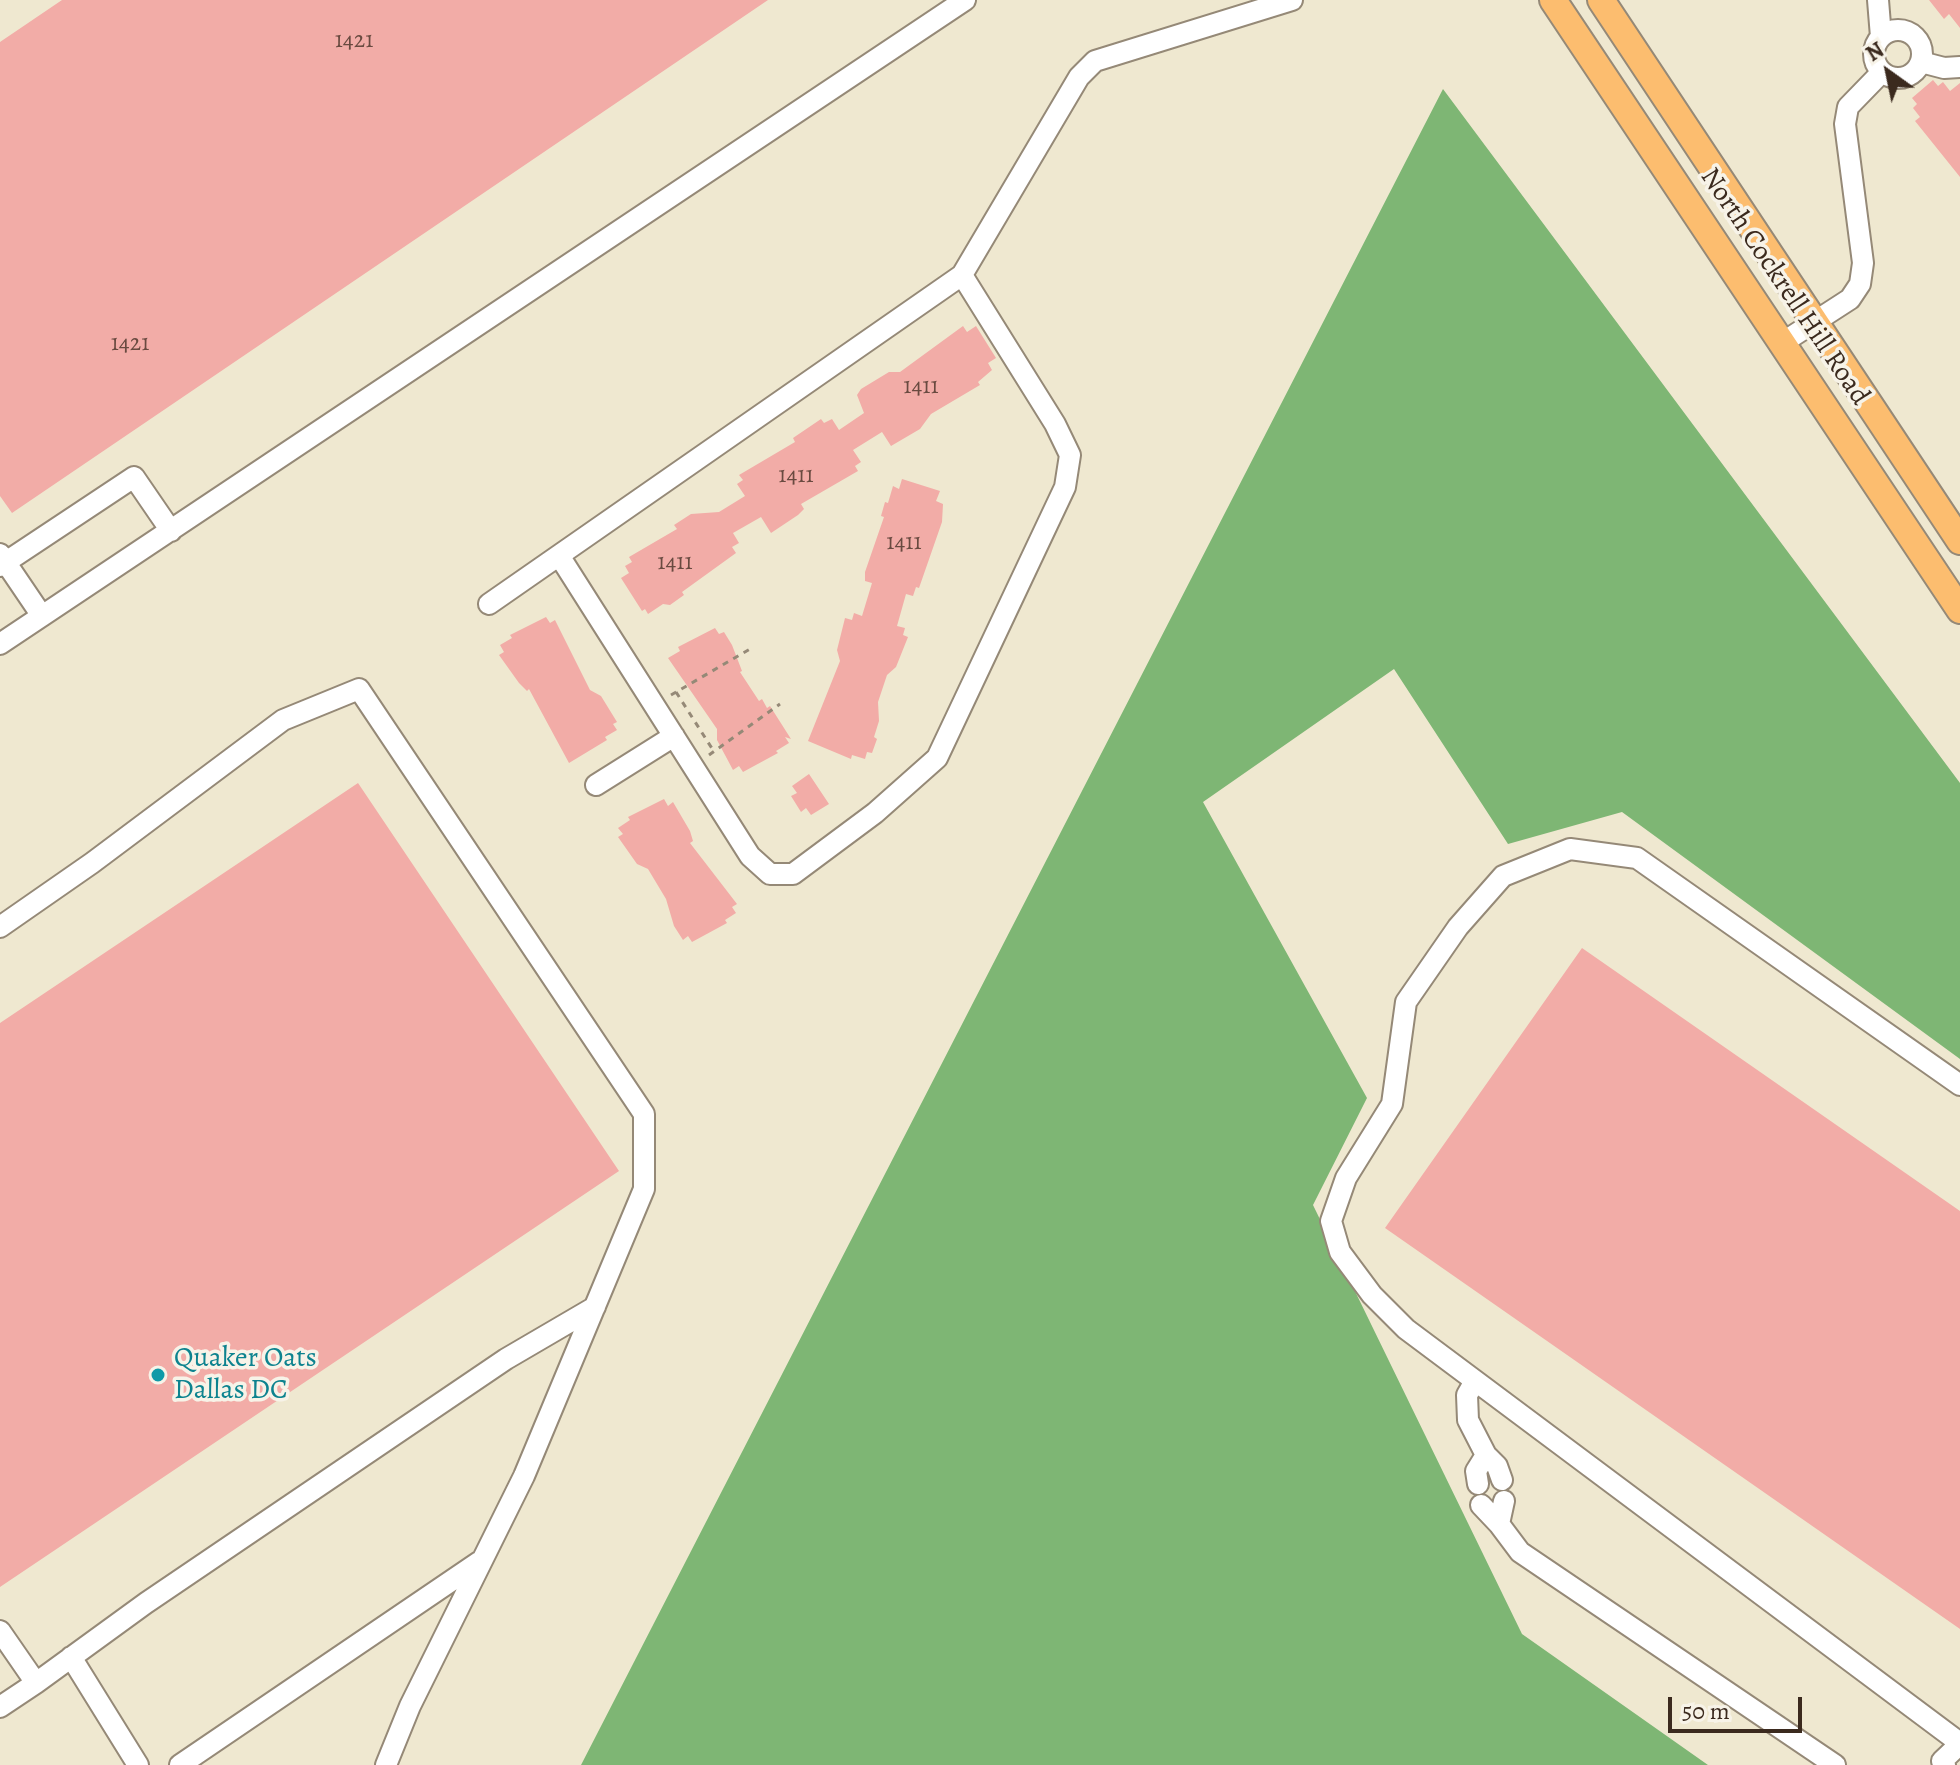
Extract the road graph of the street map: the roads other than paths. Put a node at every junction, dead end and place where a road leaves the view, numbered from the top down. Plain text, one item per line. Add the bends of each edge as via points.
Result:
1 (965, 0) edge
2 (1292, 0) edge
3 (1553, 0) edge
4 (1601, 0) edge
5 (1878, 7) edge
6 (1881, 37) junction
7 (1921, 62) junction
8 (1960, 67) edge
9 (1881, 73) junction
10 (962, 275) junction
11 (1815, 323) junction
12 (1782, 343) junction
13 (171, 531) junction
14 (1960, 541) edge
15 (560, 557) junction
16 (2, 560) edge
17 (489, 604) dead end
18 (1960, 610) edge
19 (42, 616) junction
20 (0, 644) edge
21 (674, 736) junction
22 (596, 785) dead end
23 (0, 927) edge
24 (1960, 1085) edge
25 (595, 1307) junction
26 (1475, 1381) junction
27 (1486, 1455) junction
28 (1499, 1524) junction
29 (482, 1560) junction
30 (0, 1631) edge
31 (71, 1657) junction
32 (36, 1683) junction
33 (0, 1707) edge
34 (1960, 1744) edge
35 (1939, 1764) edge
36 (138, 1765) edge
37 (180, 1765) edge
38 (386, 1765) edge
39 (1835, 1765) edge

1 - 13 lane
2 - 10 lane via 1087,67
3 - 12 main road, North Cockrell Hill Road
4 - 11 main road, North Cockrell Hill Road
5 - 6 lane
6 - 7 lane via 1896,30 1911,34 1921,46
6 - 9 lane via 1874,59
7 - 8 lane
7 - 9 lane via 1904,78
9 - 11 lane via 1848,107 1845,124 1863,263 1860,284 1850,299
10 - 15 lane
10 - 21 lane via 1070,455 1065,487 937,758 793,874 770,874 750,856
11 - 12 lane
11 - 14 main road, North Cockrell Hill Road
12 - 18 main road, North Cockrell Hill Road
13 - 16 lane via 134,477
13 - 19 lane
15 - 17 lane
15 - 21 lane
16 - 19 lane
19 - 20 lane
21 - 22 lane
23 - 25 lane via 283,720 359,689 644,1114 644,1189
24 - 26 lane via 1637,858 1570,849 1503,876 1458,927 1406,1002 1392,1104 1346,1178 1331,1221 1340,1252 1372,1295 1406,1329
25 - 29 lane via 524,1476
25 - 31 lane via 506,1359
26 - 27 lane via 1467,1395 1468,1420
26 - 34 lane
27 - 28 lane via 1497,1466 1503,1491
27 - 28 lane via 1476,1471 1480,1494
28 - 39 lane via 1520,1552
29 - 37 lane
29 - 38 lane
30 - 32 lane
31 - 32 lane
31 - 36 lane
32 - 33 lane
34 - 35 lane

